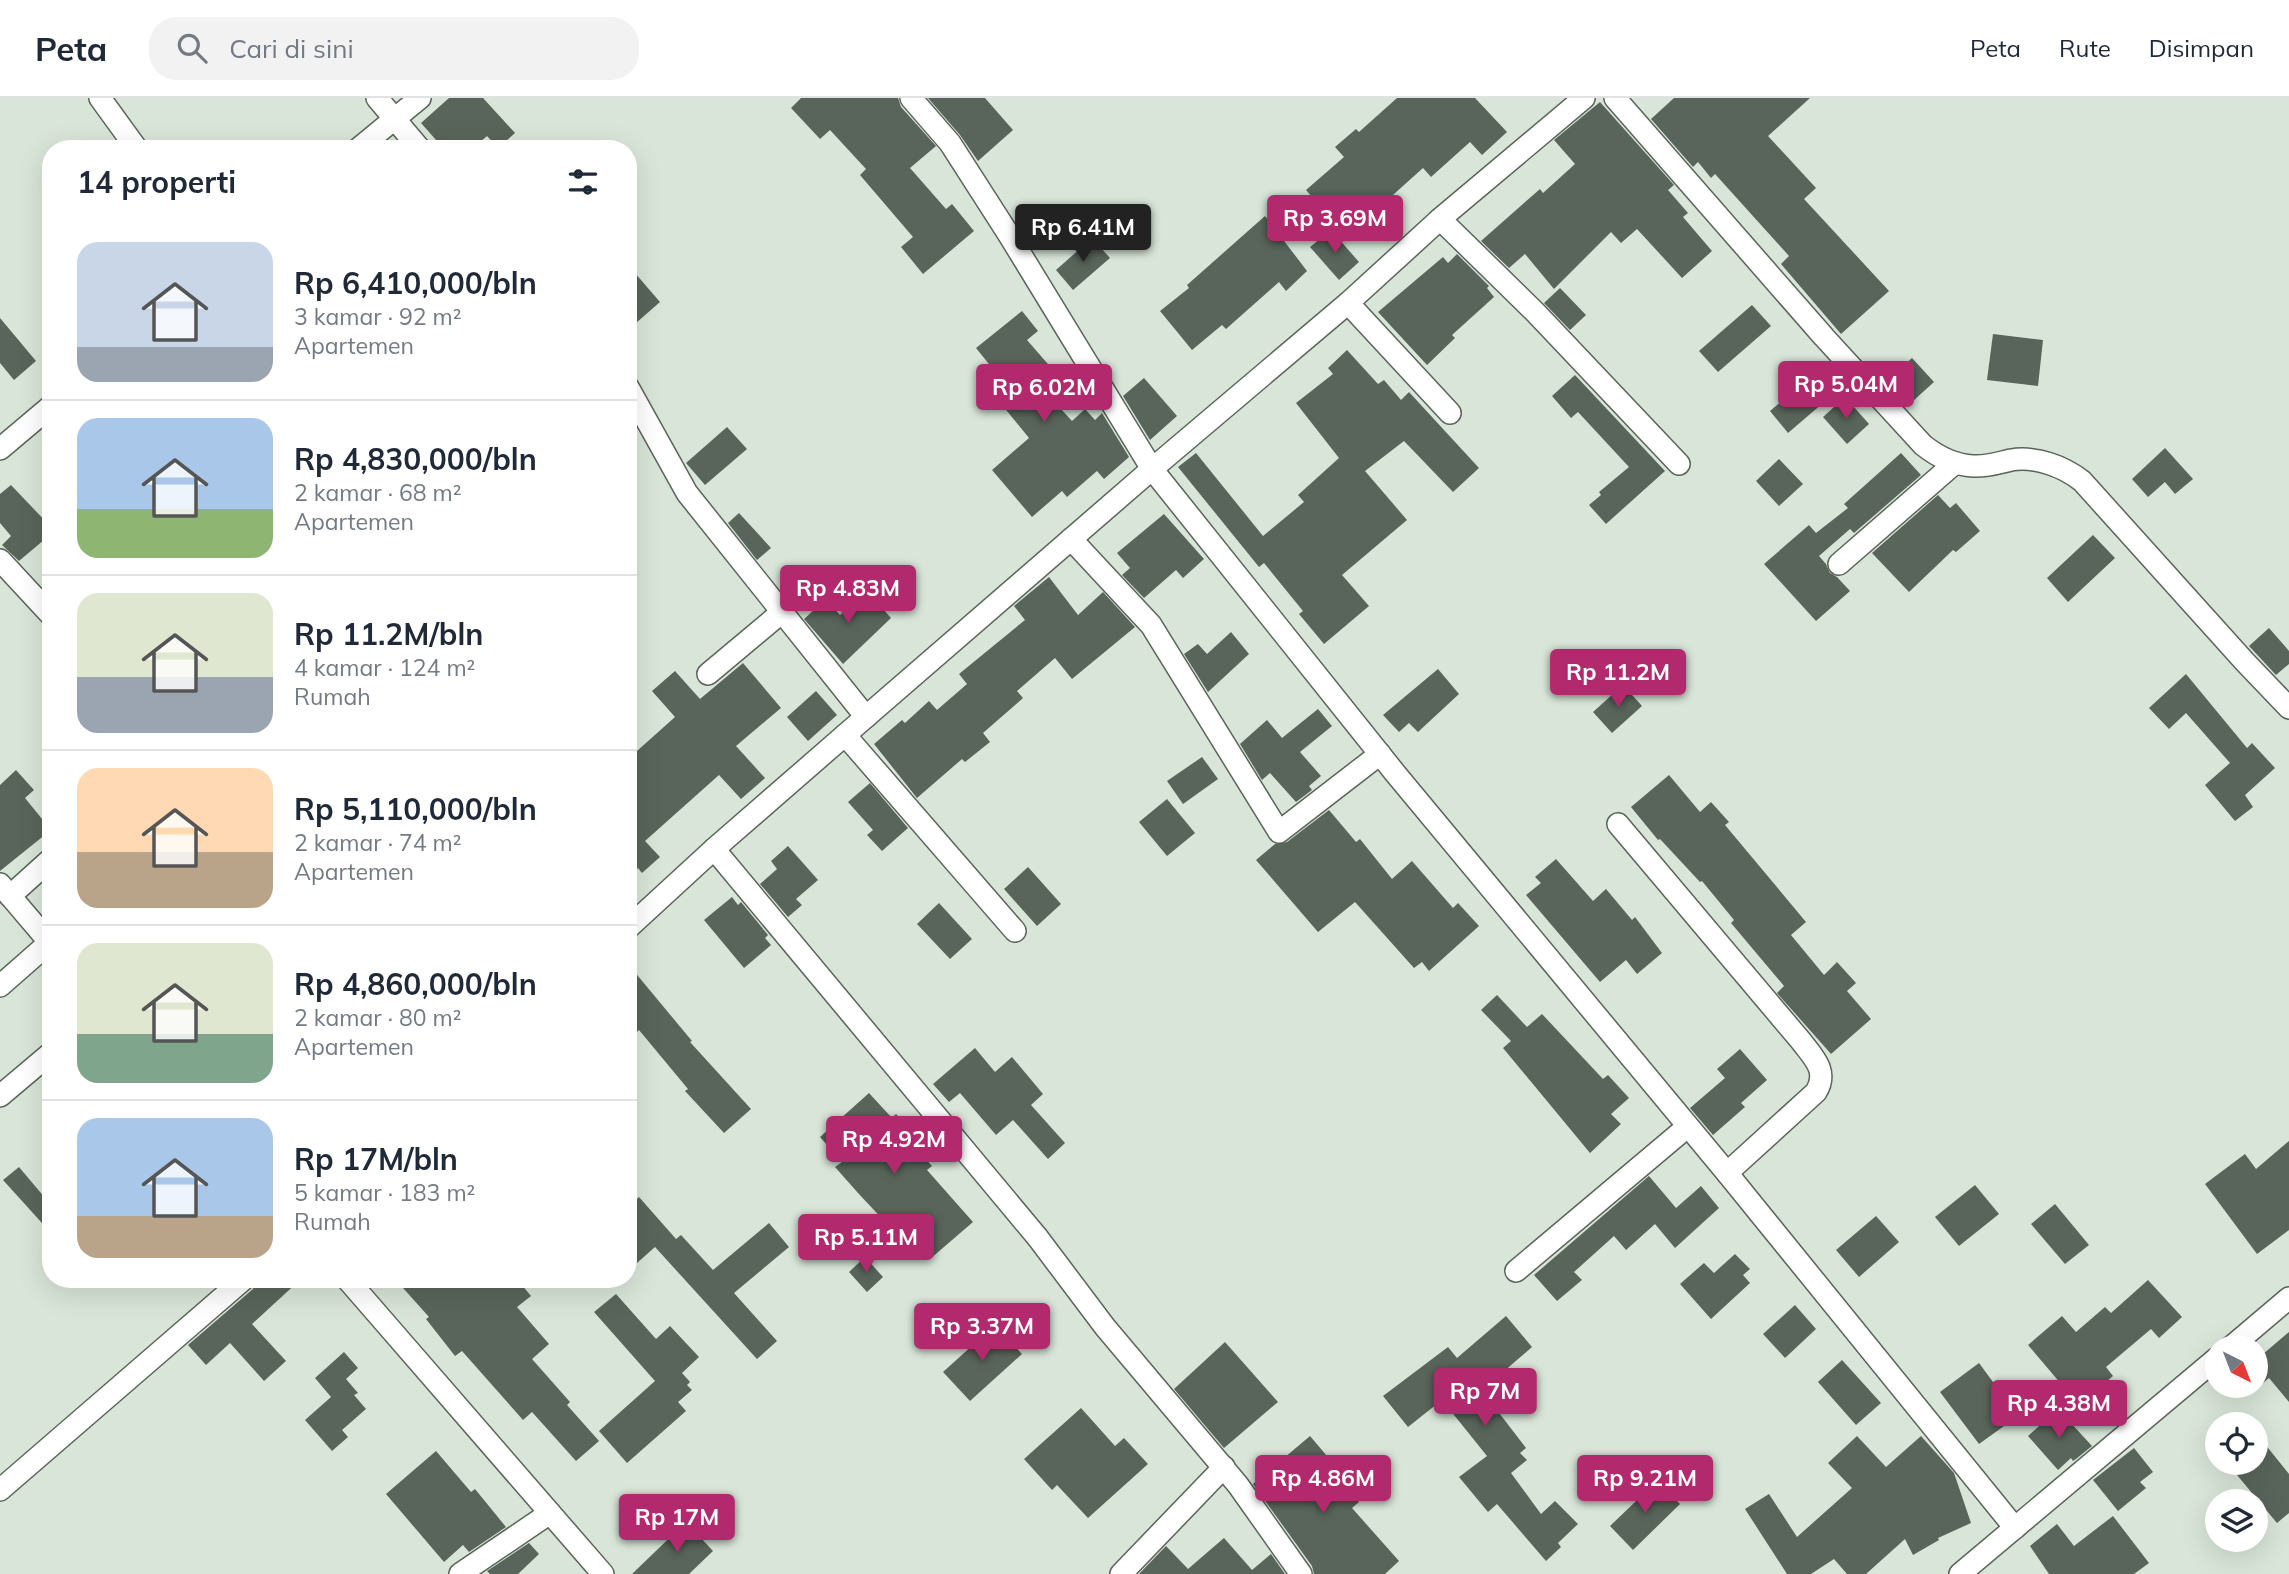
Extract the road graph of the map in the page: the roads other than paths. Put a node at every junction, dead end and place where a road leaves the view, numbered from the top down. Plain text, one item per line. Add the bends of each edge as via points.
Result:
1 (100, 98) edge
2 (377, 98) edge
3 (420, 98) edge
4 (911, 98) edge
5 (1584, 98) edge
6 (1615, 98) edge
7 (395, 120) junction
8 (130, 140) edge
9 (369, 140) edge
10 (412, 140) edge
11 (1440, 219) junction
12 (1348, 303) junction
13 (637, 403) edge
14 (1450, 413) dead end
15 (42, 414) edge
16 (0, 449) edge
17 (1955, 463) junction
18 (1679, 464) dead end
19 (1152, 469) junction
20 (1071, 539) junction
21 (0, 560) edge
22 (1839, 564) dead end
23 (42, 605) edge
24 (782, 612) junction
25 (708, 674) dead end
26 (2289, 708) edge
27 (866, 717) junction
28 (845, 735) junction
29 (1380, 754) junction
30 (1618, 824) dead end
31 (714, 849) junction
32 (42, 865) edge
33 (5, 890) edge
34 (637, 920) edge
35 (1015, 931) dead end
36 (42, 934) edge
37 (42, 951) edge
38 (0, 986) edge
39 (42, 1061) edge
40 (0, 1096) edge
41 (1687, 1126) junction
42 (1727, 1173) junction
43 (1516, 1271) dead end
44 (234, 1288) edge
45 (354, 1288) edge
46 (2289, 1298) edge
47 (2245, 1335) edge
48 (2205, 1368) edge
49 (1224, 1467) junction
50 (0, 1490) edge
51 (550, 1513) junction
52 (2015, 1528) junction
53 (460, 1574) edge
54 (603, 1574) edge
55 (1121, 1574) edge
56 (1301, 1574) edge
57 (1960, 1574) edge

1 - 8 street
2 - 7 street
3 - 7 street
4 - 19 street via 957,154
5 - 11 street
6 - 17 street via 1923,445
7 - 9 street
7 - 10 street
11 - 12 street
11 - 18 street
12 - 14 street
12 - 19 street
13 - 24 street via 687,494
15 - 16 street
17 - 22 street
17 - 26 street via 1972,466 2032,460 2071,472
19 - 20 street
19 - 29 street
20 - 27 street
20 - 29 street via 1151,625 1279,832
21 - 23 street
24 - 25 street
24 - 27 street
27 - 28 street
28 - 31 street
28 - 35 street
29 - 41 street
30 - 42 street via 1821,1068 1816,1092
31 - 34 street
31 - 49 street
32 - 33 street
33 - 36 street
37 - 38 street
39 - 40 street
41 - 42 street
41 - 43 street
42 - 52 street
44 - 50 street
45 - 51 street
46 - 47 street
48 - 52 street
49 - 55 street
49 - 56 street
51 - 53 street
51 - 54 street
52 - 57 street

